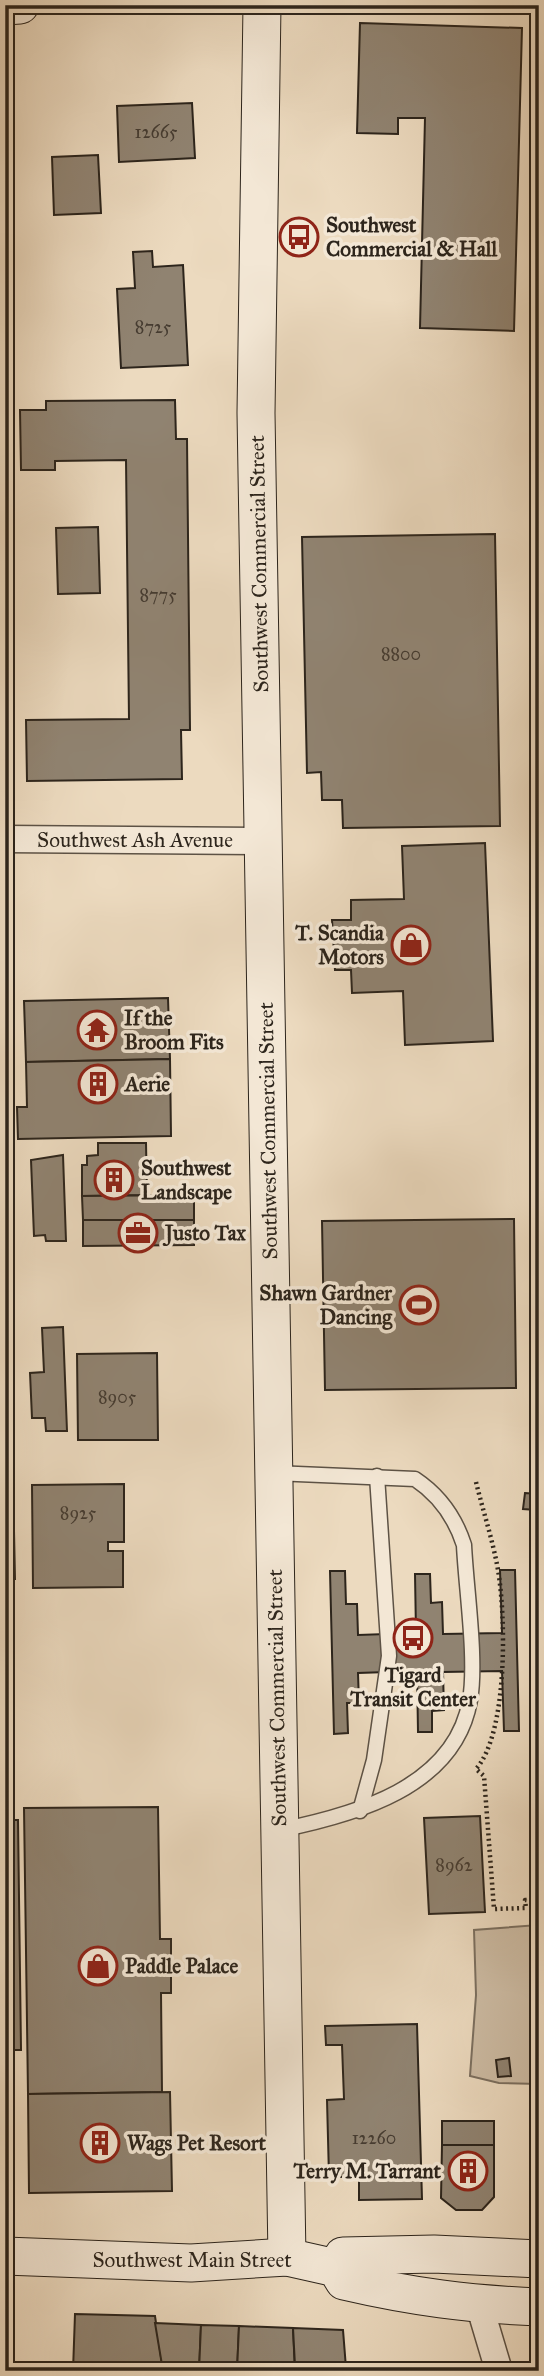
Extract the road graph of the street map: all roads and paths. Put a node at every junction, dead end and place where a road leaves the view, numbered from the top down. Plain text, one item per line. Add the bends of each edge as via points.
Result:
1 (20, 5) edge
2 (262, 5) edge
3 (5, 6) edge
4 (5, 839) edge
5 (264, 841) junction
6 (274, 1473) junction
7 (377, 1476) junction
8 (476, 1769) dead end
9 (360, 1811) junction
10 (278, 1830) junction
11 (539, 1901) edge
12 (5, 2256) edge
13 (287, 2257) junction
14 (539, 2259) edge
15 (336, 2268) junction
16 (479, 2304) junction
17 (539, 2307) edge
18 (499, 2371) edge

1 - 3 street
2 - 5 street, Southwest Commercial Street via 256,413
4 - 5 street, Southwest Ash Avenue
5 - 6 street, Southwest Commercial Street
6 - 7 lane
6 - 10 street, Southwest Commercial Street
7 - 9 lane via 389,1656 374,1759
7 - 9 lane via 415,1479 434,1491 459,1530 464,1545 470,1698 464,1723 439,1762 415,1782
8 - 11 path via 484,1776 494,1909 526,1908 525,1900
9 - 10 lane
10 - 13 street, Southwest Commercial Street
12 - 13 street, Southwest Main Street via 191,2263
13 - 15 street, Southwest Main Street
14 - 15 street via 343,2256
15 - 16 street, Southwest Main Street via 344,2281 432,2300
16 - 17 street, Southwest Main Street
16 - 18 street

